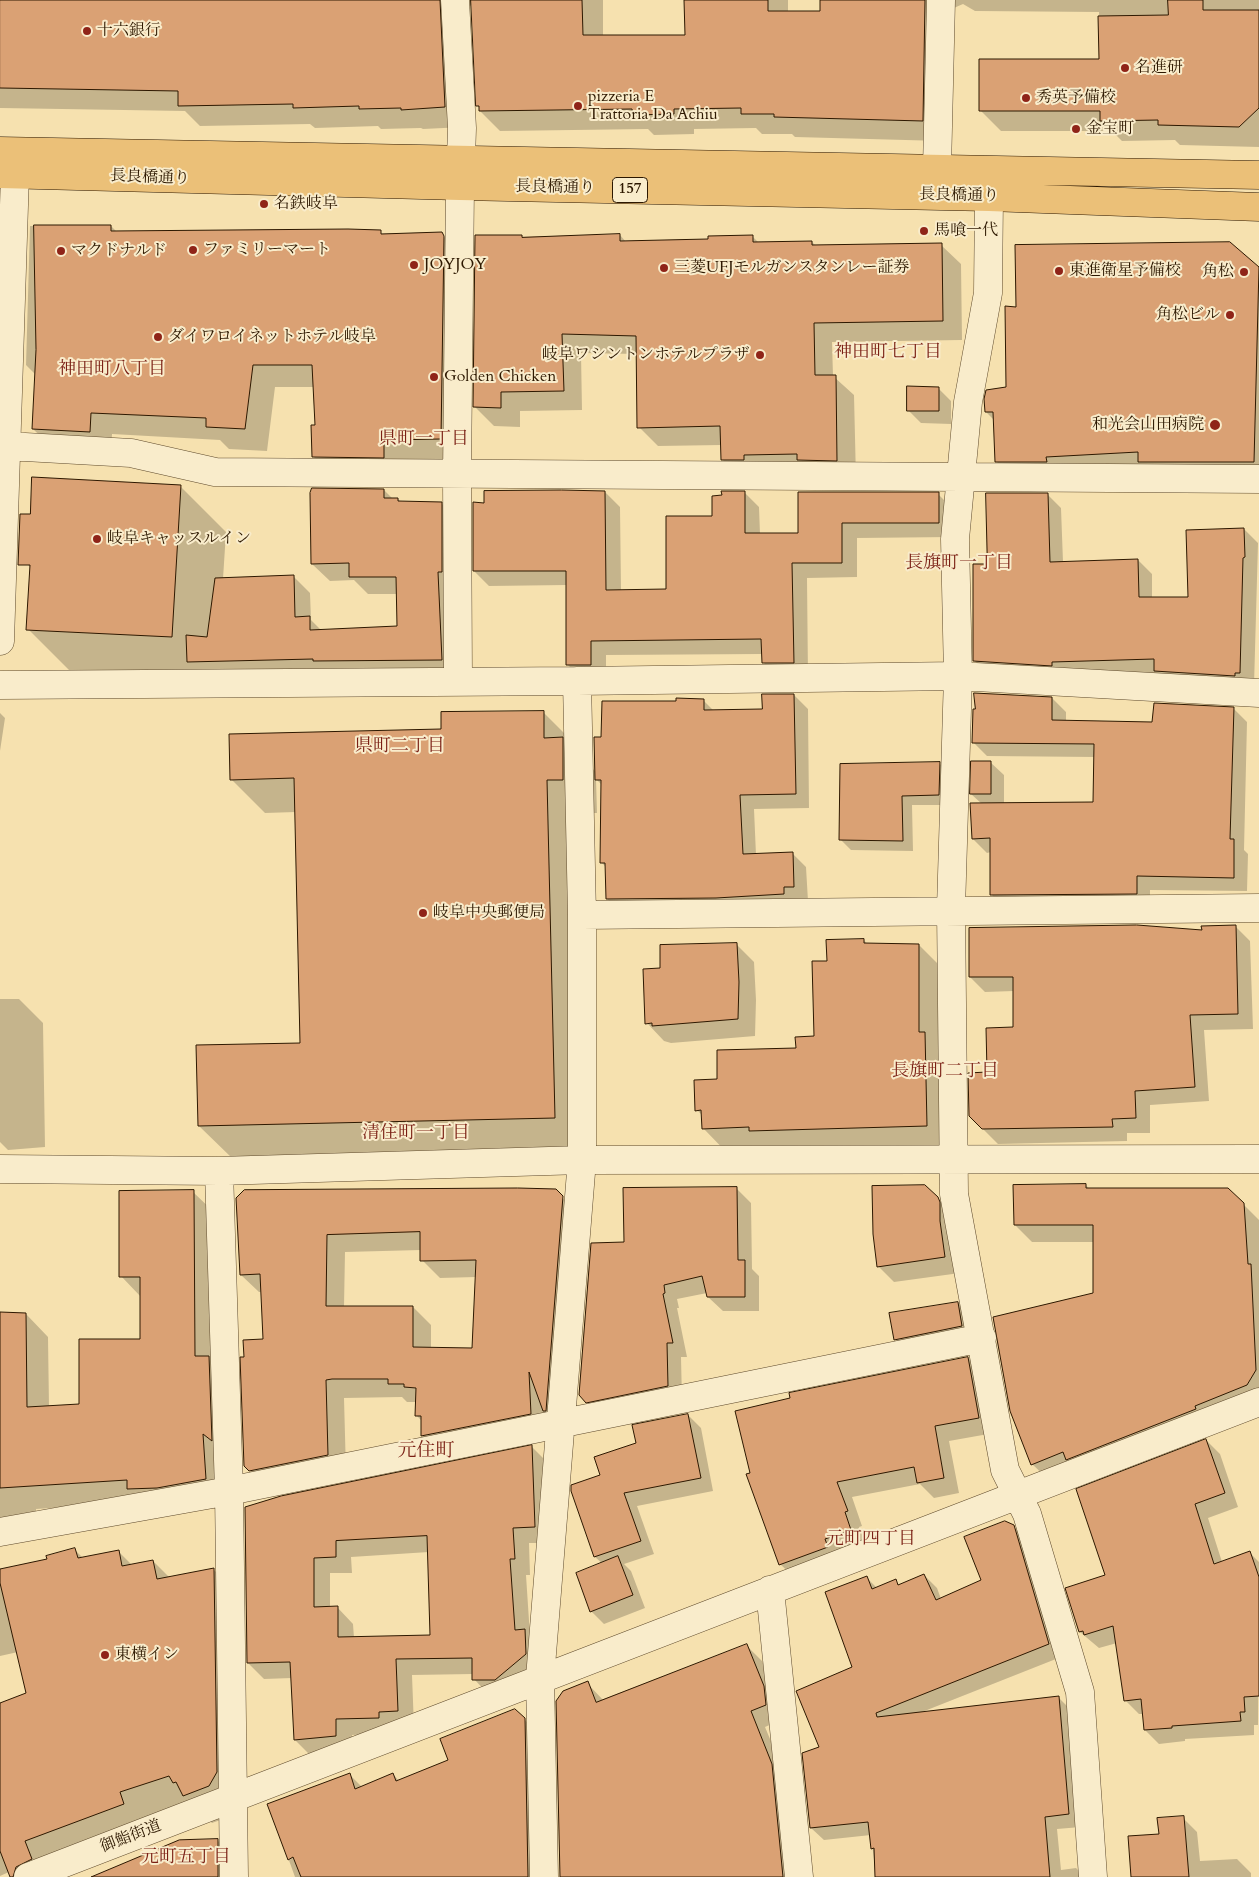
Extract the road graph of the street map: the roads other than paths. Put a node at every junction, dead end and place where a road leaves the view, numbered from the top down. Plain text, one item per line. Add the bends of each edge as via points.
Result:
1 (455, 0) edge
2 (940, 0) edge
3 (0, 151) edge
4 (461, 159) junction
5 (937, 169) junction
6 (8, 174) edge
7 (1259, 175) edge
8 (460, 186) junction
9 (989, 197) junction
10 (1259, 207) edge
11 (7, 446) junction
12 (457, 476) junction
13 (959, 476) junction
14 (1259, 479) edge
15 (0, 641) edge
16 (958, 676) junction
17 (577, 681) junction
18 (458, 682) junction
19 (0, 685) edge
20 (1259, 693) edge
21 (1259, 908) edge
22 (951, 910) junction
23 (582, 914) junction
24 (1259, 1159) edge
25 (582, 1160) junction
26 (954, 1161) junction
27 (0, 1169) edge
28 (219, 1171) junction
29 (982, 1338) junction
30 (1259, 1402) edge
31 (561, 1423) junction
32 (229, 1491) junction
33 (1017, 1496) junction
34 (0, 1532) edge
35 (770, 1590) junction
36 (540, 1678) junction
37 (234, 1797) junction
38 (28, 1877) edge
39 (234, 1877) edge
40 (544, 1877) edge
41 (799, 1877) edge
42 (1093, 1877) edge

1 - 4 street
2 - 5 street
3 - 4 highway, 長良橋通り / 157
4 - 5 highway, 長良橋通り / 157
5 - 7 highway, 長良橋通り / 157
6 - 8 highway, 長良橋通り / 157
6 - 11 street
8 - 9 highway, 長良橋通り / 157
8 - 12 street
9 - 10 highway, 長良橋通り / 157
9 - 13 street via 988,293 968,402
11 - 12 street via 131,452 215,472
11 - 15 street
12 - 13 street
12 - 18 street
13 - 14 street
13 - 16 street via 955,539
16 - 17 street
16 - 20 street
16 - 22 street
17 - 18 street
17 - 23 street
18 - 19 street
21 - 22 street
22 - 23 street
22 - 26 street
23 - 25 street
24 - 26 street
25 - 26 street
25 - 28 street
25 - 31 street
26 - 29 street via 954,1194
27 - 28 street
28 - 32 street
29 - 31 street
29 - 33 street via 1006,1470
30 - 33 street, 御鮨街道
31 - 32 street
31 - 36 street
32 - 34 street
32 - 37 street
33 - 35 street, 御鮨街道
33 - 42 street via 1027,1514 1080,1692
35 - 36 street, 御鮨街道
35 - 41 street
36 - 37 street, 御鮨街道
36 - 40 street
37 - 38 street, 御鮨街道
37 - 39 street

